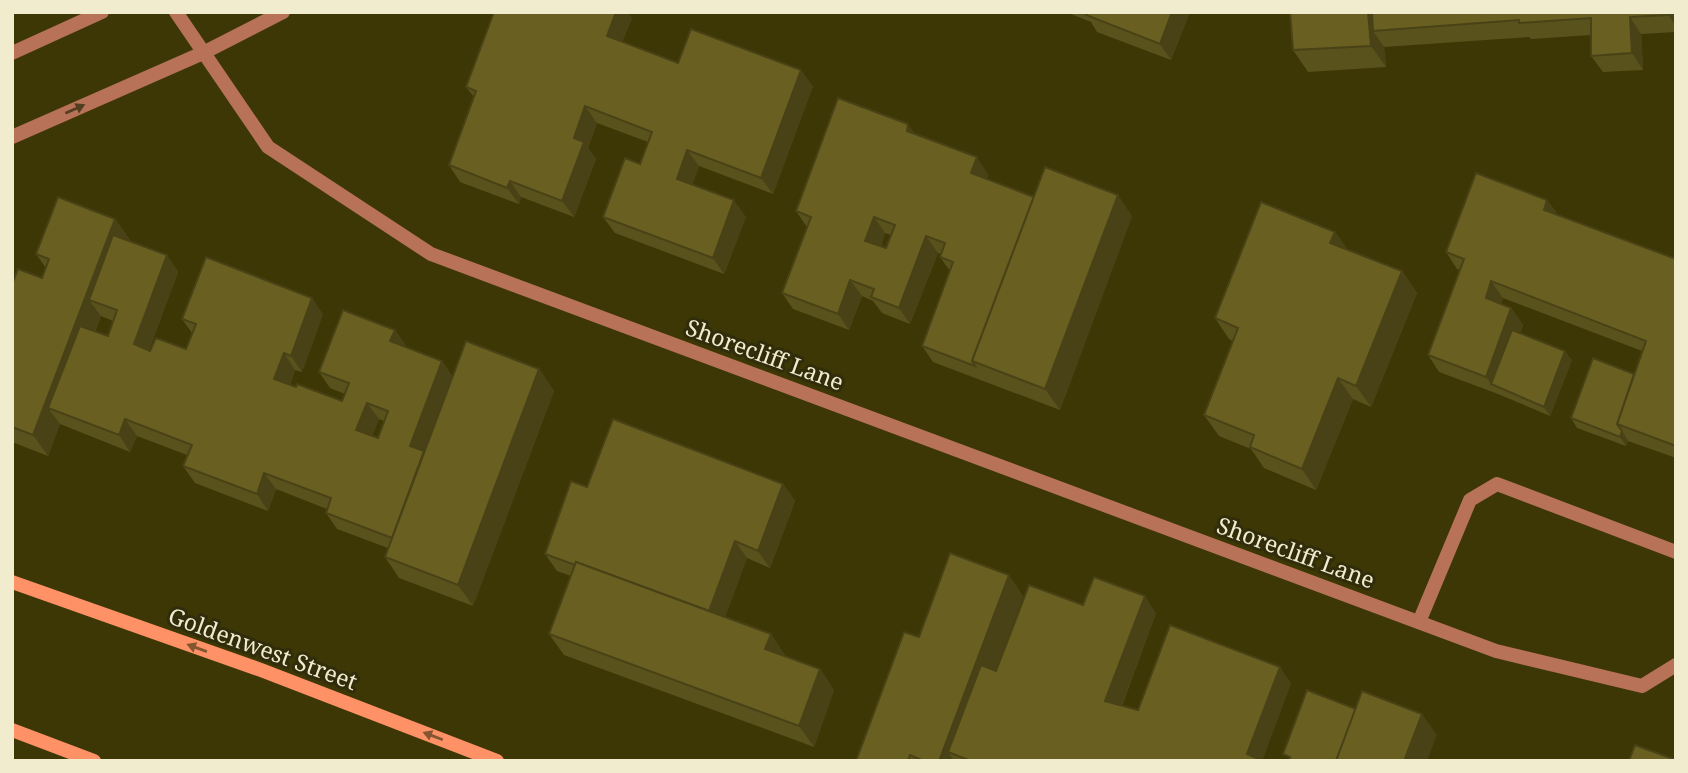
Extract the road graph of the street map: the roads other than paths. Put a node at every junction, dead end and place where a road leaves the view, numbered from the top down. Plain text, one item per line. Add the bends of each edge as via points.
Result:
1 (102, 12) edge
2 (176, 12) edge
3 (283, 12) edge
4 (12, 53) edge
5 (203, 53) junction
6 (12, 137) edge
7 (1676, 552) edge
8 (12, 582) edge
9 (1419, 622) junction
10 (1676, 665) edge
11 (12, 730) edge
12 (94, 761) edge
13 (497, 761) edge

1 - 4 street
2 - 5 street, Shorecliff Lane
3 - 5 street
6 -> 5 street
5 - 9 street, Shorecliff Lane via 268,147 431,254
7 - 9 street via 1497,484 1470,500
13 -> 8 main road, Goldenwest Street via 261,670
9 - 10 street, Shorecliff Lane via 1496,651 1642,686
11 - 12 main road

